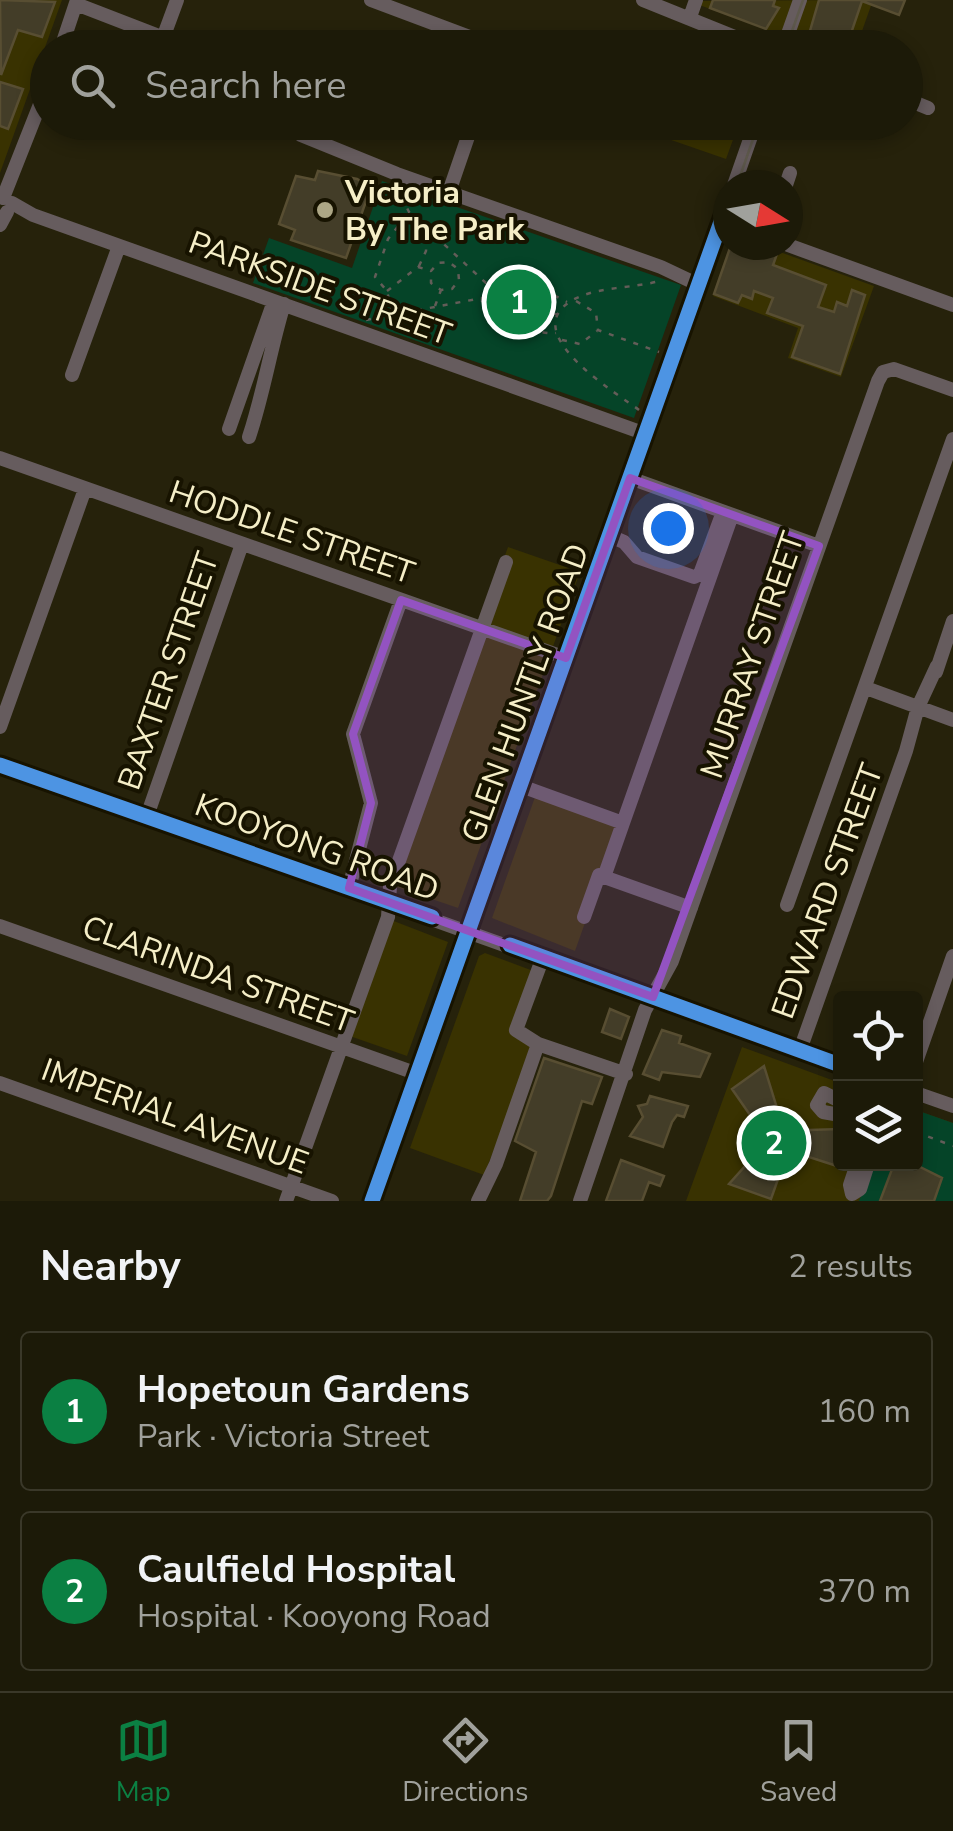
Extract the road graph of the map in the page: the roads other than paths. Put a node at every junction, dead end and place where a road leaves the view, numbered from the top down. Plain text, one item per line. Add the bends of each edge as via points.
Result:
1 (177, 0) edge
2 (371, 0) edge
3 (644, 0) edge
4 (696, 0) edge
5 (800, 0) edge
6 (76, 5) edge
7 (690, 17) junction
8 (67, 30) edge
9 (141, 30) edge
10 (166, 30) edge
11 (452, 30) edge
12 (726, 30) edge
13 (790, 30) edge
14 (923, 106) edge
15 (928, 108) dead end
16 (30, 134) edge
17 (316, 140) edge
18 (467, 140) edge
19 (750, 140) edge
20 (739, 170) edge
21 (449, 192) junction
22 (4, 206) edge
23 (119, 246) junction
24 (713, 248) edge
25 (803, 250) edge
26 (700, 281) junction
27 (279, 303) junction
28 (953, 305) edge
29 (72, 374) dead end
30 (953, 390) edge
31 (228, 430) dead end
32 (646, 434) junction
33 (249, 437) dead end
34 (953, 439) edge
35 (0, 458) edge
36 (630, 478) junction
37 (85, 489) junction
38 (728, 514) junction
39 (610, 536) junction
40 (242, 544) junction
41 (819, 546) junction
42 (506, 562) dead end
43 (401, 600) junction
44 (953, 621) edge
45 (482, 628) junction
46 (566, 658) junction
47 (866, 688) junction
48 (922, 709) junction
49 (953, 720) edge
50 (0, 728) edge
51 (0, 764) edge
52 (521, 786) junction
53 (146, 816) junction
54 (623, 823) junction
55 (604, 877) junction
56 (344, 886) junction
57 (389, 902) junction
58 (787, 905) dead end
59 (691, 908) junction
60 (584, 917) dead end
61 (0, 926) edge
62 (470, 930) junction
63 (953, 956) edge
64 (543, 957) junction
65 (656, 998) junction
66 (923, 1042) edge
67 (538, 1044) junction
68 (342, 1047) junction
69 (800, 1050) junction
70 (833, 1062) edge
71 (418, 1074) junction
72 (626, 1074) junction
73 (0, 1083) edge
74 (923, 1095) edge
75 (833, 1098) edge
76 (953, 1106) edge
77 (833, 1114) edge
78 (855, 1171) edge
79 (866, 1171) edge
80 (289, 1194) edge
81 (851, 1198) edge
82 (332, 1201) edge
83 (372, 1201) edge
84 (478, 1201) edge
85 (580, 1201) edge

1 - 10 street
2 - 11 street
3 - 7 street
4 - 7 street
5 - 13 street
6 - 8 street
6 - 9 street
7 - 12 street
14 - 15 street
16 - 22 street
17 - 21 street
18 - 21 street
19 - 20 street
21 - 26 street
22 - 23 street, PARKSIDE STREET
23 - 27 street, PARKSIDE STREET
23 - 29 street
24 - 26 street, GLEN HUNTLY ROAD
25 - 28 street
26 - 32 street, GLEN HUNTLY ROAD
27 - 31 street
27 - 32 street, PARKSIDE STREET
27 - 33 street via 266,386
30 - 41 street, MURRAY STREET via 886,370
32 - 36 street, GLEN HUNTLY ROAD
34 - 47 street
35 - 37 street, HODDLE STREET
36 - 38 street
36 - 39 street, GLEN HUNTLY ROAD
37 - 40 street, HODDLE STREET
37 - 50 street
38 - 39 street via 694,577 637,558
38 - 41 street
38 - 54 street
39 - 46 street, GLEN HUNTLY ROAD
40 - 43 street, HODDLE STREET
40 - 53 street, BAXTER STREET
41 - 59 street, MURRAY STREET
42 - 45 street
43 - 45 street, HODDLE STREET
43 - 56 street via 353,734 370,798
44 - 48 street, EDWARD STREET
45 - 46 street, HODDLE STREET
45 - 57 street
46 - 52 street, GLEN HUNTLY ROAD
47 - 48 street
47 - 58 street
48 - 49 street
48 - 69 street, EDWARD STREET
51 - 53 street, KOOYONG ROAD
52 - 54 street
52 - 62 street, GLEN HUNTLY ROAD
53 - 56 street, KOOYONG ROAD
54 - 55 street
55 - 59 street
55 - 60 street via 599,875
56 - 57 street, KOOYONG ROAD
57 - 62 street, KOOYONG ROAD
57 - 68 street
59 - 65 street, MURRAY STREET
61 - 68 street, CLARINDA STREET
62 - 64 street, KOOYONG ROAD
62 - 71 street, GLEN HUNTLY ROAD
63 - 66 street
64 - 65 street, KOOYONG ROAD
64 - 67 street via 516,1030
65 - 69 street, KOOYONG ROAD
65 - 72 street, MURRAY STREET
67 - 72 street
67 - 84 street
68 - 71 street, CLARINDA STREET
68 - 80 street
69 - 70 street, KOOYONG ROAD
71 - 83 street, GLEN HUNTLY ROAD
72 - 85 street, MURRAY STREET
73 - 80 street, IMPERIAL AVENUE
74 - 76 street
75 - 77 street via 824,1094 816,1104
78 - 81 street
79 - 81 street
80 - 82 street, IMPERIAL AVENUE

